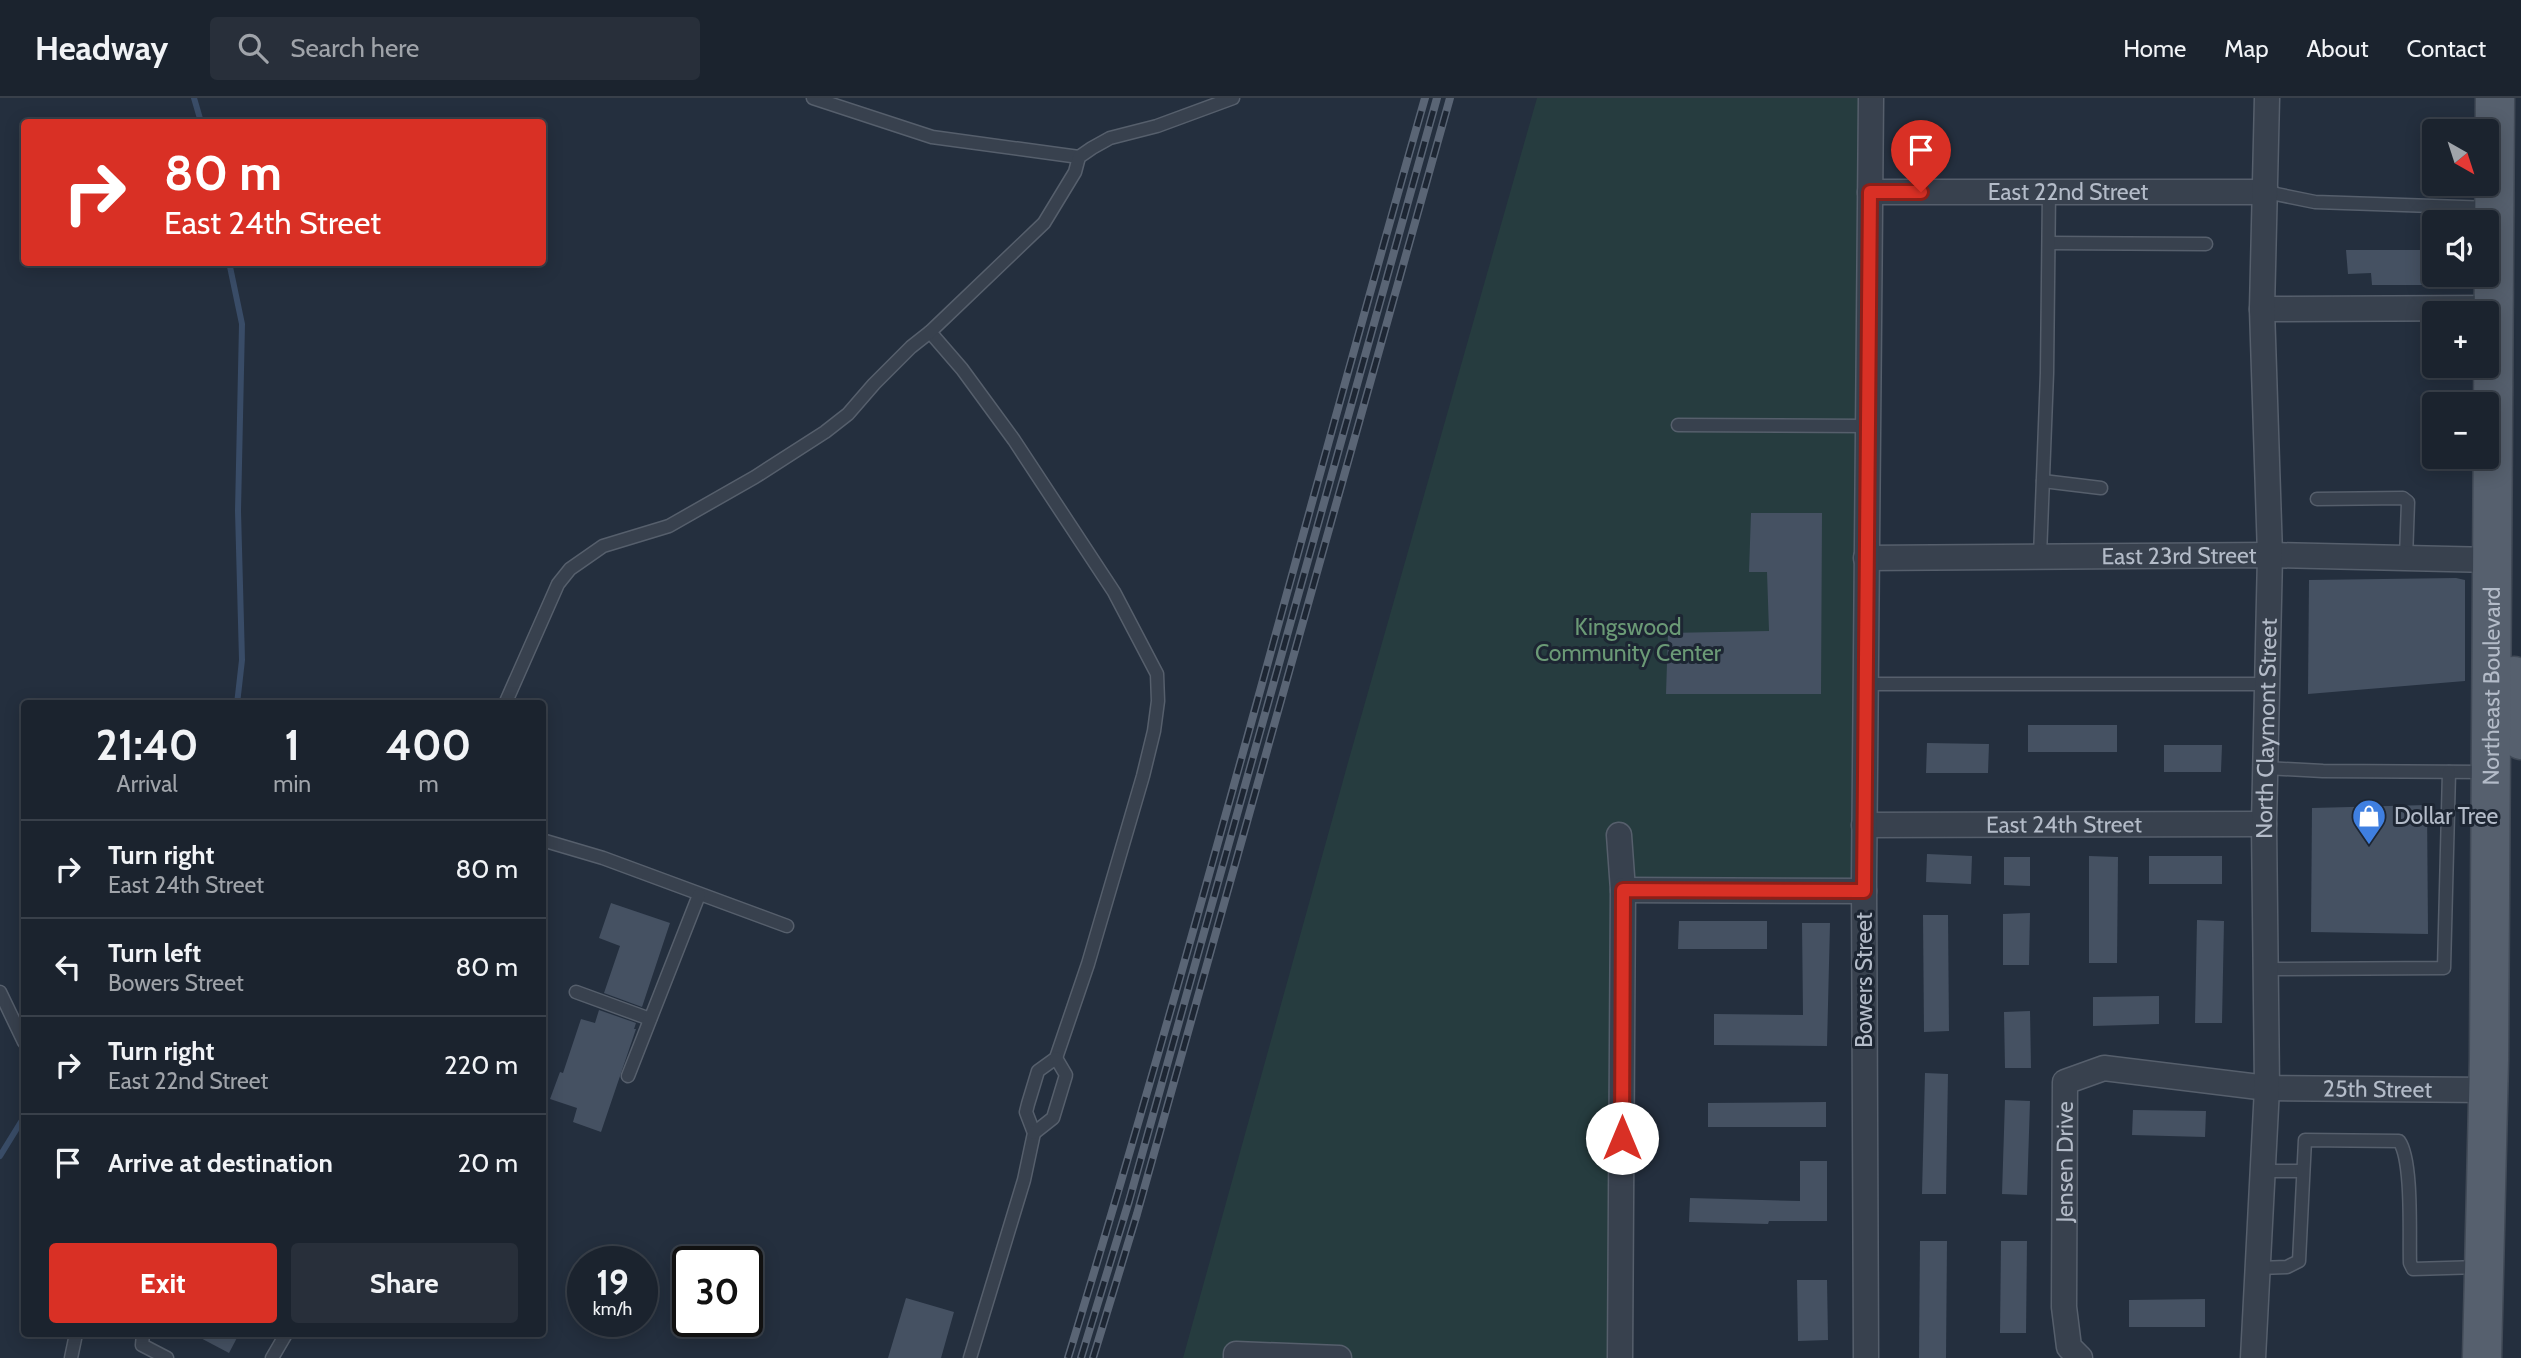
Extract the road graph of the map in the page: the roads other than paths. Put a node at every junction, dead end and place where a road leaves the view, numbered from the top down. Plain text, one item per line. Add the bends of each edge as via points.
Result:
1 (813, 98) edge
2 (1233, 98) edge
3 (1871, 98) edge
4 (2267, 98) edge
5 (2495, 99) edge
6 (1079, 157) junction
7 (2049, 191) junction
8 (1870, 192) junction
9 (2266, 192) junction
10 (2503, 208) junction
11 (2049, 243) junction
12 (2206, 244) dead end
13 (2507, 305) edge
14 (2262, 309) junction
15 (930, 331) junction
16 (1678, 425) dead end
17 (1867, 426) junction
18 (2043, 481) junction
19 (2101, 488) dead end
20 (2317, 499) dead end
21 (2270, 555) junction
22 (2040, 556) junction
23 (1866, 558) junction
24 (2406, 558) junction
25 (2492, 560) junction
26 (1865, 684) junction
27 (2267, 684) junction
28 (507, 700) edge
29 (2521, 740) edge
30 (2266, 768) junction
31 (2449, 772) junction
32 (2491, 772) junction
33 (2264, 824) junction
34 (1864, 825) junction
35 (1619, 835) dead end
36 (546, 842) edge
37 (1623, 890) junction
38 (1864, 891) junction
39 (699, 895) junction
40 (787, 926) dead end
41 (2266, 969) junction
42 (0, 992) edge
43 (576, 992) dead end
44 (650, 1019) junction
45 (21, 1036) edge
46 (1056, 1058) junction
47 (628, 1076) dead end
48 (2267, 1088) junction
49 (2488, 1090) junction
50 (1034, 1133) junction
51 (2263, 1171) junction
52 (2302, 1171) junction
53 (2483, 1267) junction
54 (2258, 1268) junction
55 (75, 1337) edge
56 (143, 1337) edge
57 (284, 1337) edge
58 (71, 1358) edge
59 (166, 1358) edge
60 (272, 1358) edge
61 (970, 1358) edge
62 (1236, 1358) edge
63 (1339, 1358) edge
64 (1620, 1358) edge
65 (1866, 1358) edge
66 (2080, 1358) edge
67 (2253, 1358) edge
68 (2482, 1358) edge

1 - 6 lane via 932,137
2 - 6 lane via 1110,138
3 - 8 street, Bowers Street
4 - 9 street, North Claymont Street
5 - 10 main road, Northeast Boulevard
6 - 15 lane via 1044,223
7 - 8 street, East 22nd Street
7 - 9 street, East 22nd Street
7 - 11 lane
8 - 17 street, Bowers Street
9 - 10 lane via 2315,202
9 - 14 street, North Claymont Street
10 - 13 main road, Northeast Boulevard
11 - 12 lane
11 - 18 lane
13 - 14 street
13 - 25 main road, Northeast Boulevard
14 - 21 street, North Claymont Street
15 - 28 lane via 848,415 825,432 669,526 603,546 570,569 558,584
15 - 46 lane via 1065,516 1130,618 1157,674 1154,731 1143,776
16 - 17 lane
17 - 23 street, Bowers Street
18 - 19 lane
18 - 22 lane
20 - 24 lane via 2403,498 2408,502
21 - 22 street, East 23rd Street
21 - 24 street, East 23rd Street
21 - 27 street, North Claymont Street
22 - 23 street, East 23rd Street
23 - 26 street, Bowers Street
24 - 25 street, East 23rd Street
25 - 29 main road via 2511,575 2514,587 2514,712
25 - 32 main road, Northeast Boulevard
26 - 27 lane
26 - 34 street, Bowers Street
27 - 30 street, North Claymont Street
30 - 31 lane
30 - 33 street, North Claymont Street
31 - 32 lane
31 - 41 lane via 2444,968
32 - 49 main road, Northeast Boulevard
33 - 34 street, East 24th Street
33 - 41 street, North Claymont Street
34 - 38 street, Bowers Street
35 - 37 street
36 - 39 lane via 603,858
37 - 38 street
37 - 64 street
38 - 65 street, Bowers Street
39 - 40 lane
39 - 44 lane
41 - 48 street, North Claymont Street
42 - 45 lane
43 - 44 lane
44 - 47 lane
46 - 50 lane via 1038,1071 1028,1104 1026,1112
46 - 50 lane via 1066,1075 1054,1118
48 - 49 street, 25th Street
48 - 51 street, North Claymont Street
48 - 66 street, Jensen Drive via 2104,1068 2065,1082 2064,1307 2069,1347
49 - 53 main road, Northeast Boulevard
50 - 61 lane
51 - 52 lane
51 - 54 street, North Claymont Street
52 - 53 lane via 2305,1140 2399,1141 2405,1149 2413,1269
52 - 54 lane via 2299,1261 2287,1267
53 - 68 main road, Northeast Boulevard
54 - 67 street, North Claymont Street
55 - 58 lane
56 - 59 lane via 142,1345
57 - 60 lane
62 - 63 street via 1236,1353

